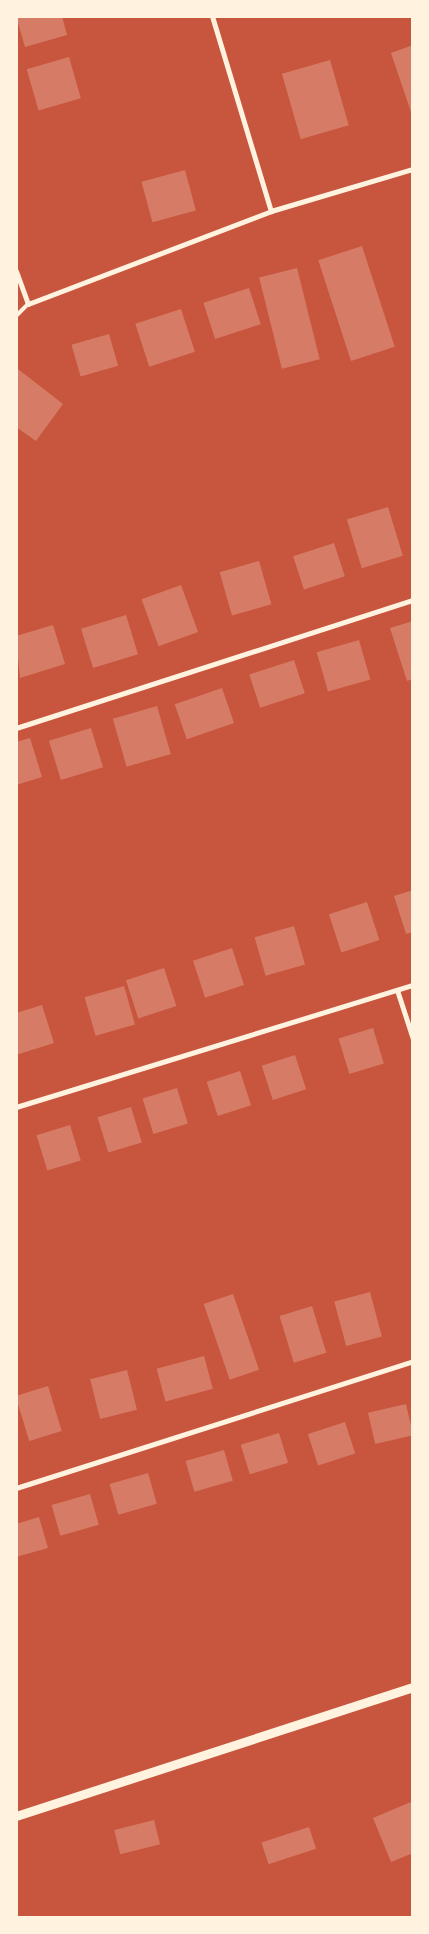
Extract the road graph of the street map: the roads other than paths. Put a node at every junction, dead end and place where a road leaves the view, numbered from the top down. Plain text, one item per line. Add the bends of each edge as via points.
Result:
1 (212, 16) edge
2 (413, 169) edge
3 (271, 212) junction
4 (16, 271) edge
5 (28, 304) junction
6 (16, 316) edge
7 (413, 600) edge
8 (16, 728) edge
9 (413, 984) edge
10 (398, 990) junction
11 (413, 1039) edge
12 (16, 1107) edge
13 (413, 1361) edge
14 (16, 1488) edge
15 (413, 1687) edge
16 (16, 1816) edge

1 - 3 street
2 - 3 street
3 - 5 street
4 - 5 street
5 - 6 lane
7 - 8 street
9 - 10 street
10 - 11 street
10 - 12 street
13 - 14 street
15 - 16 street

